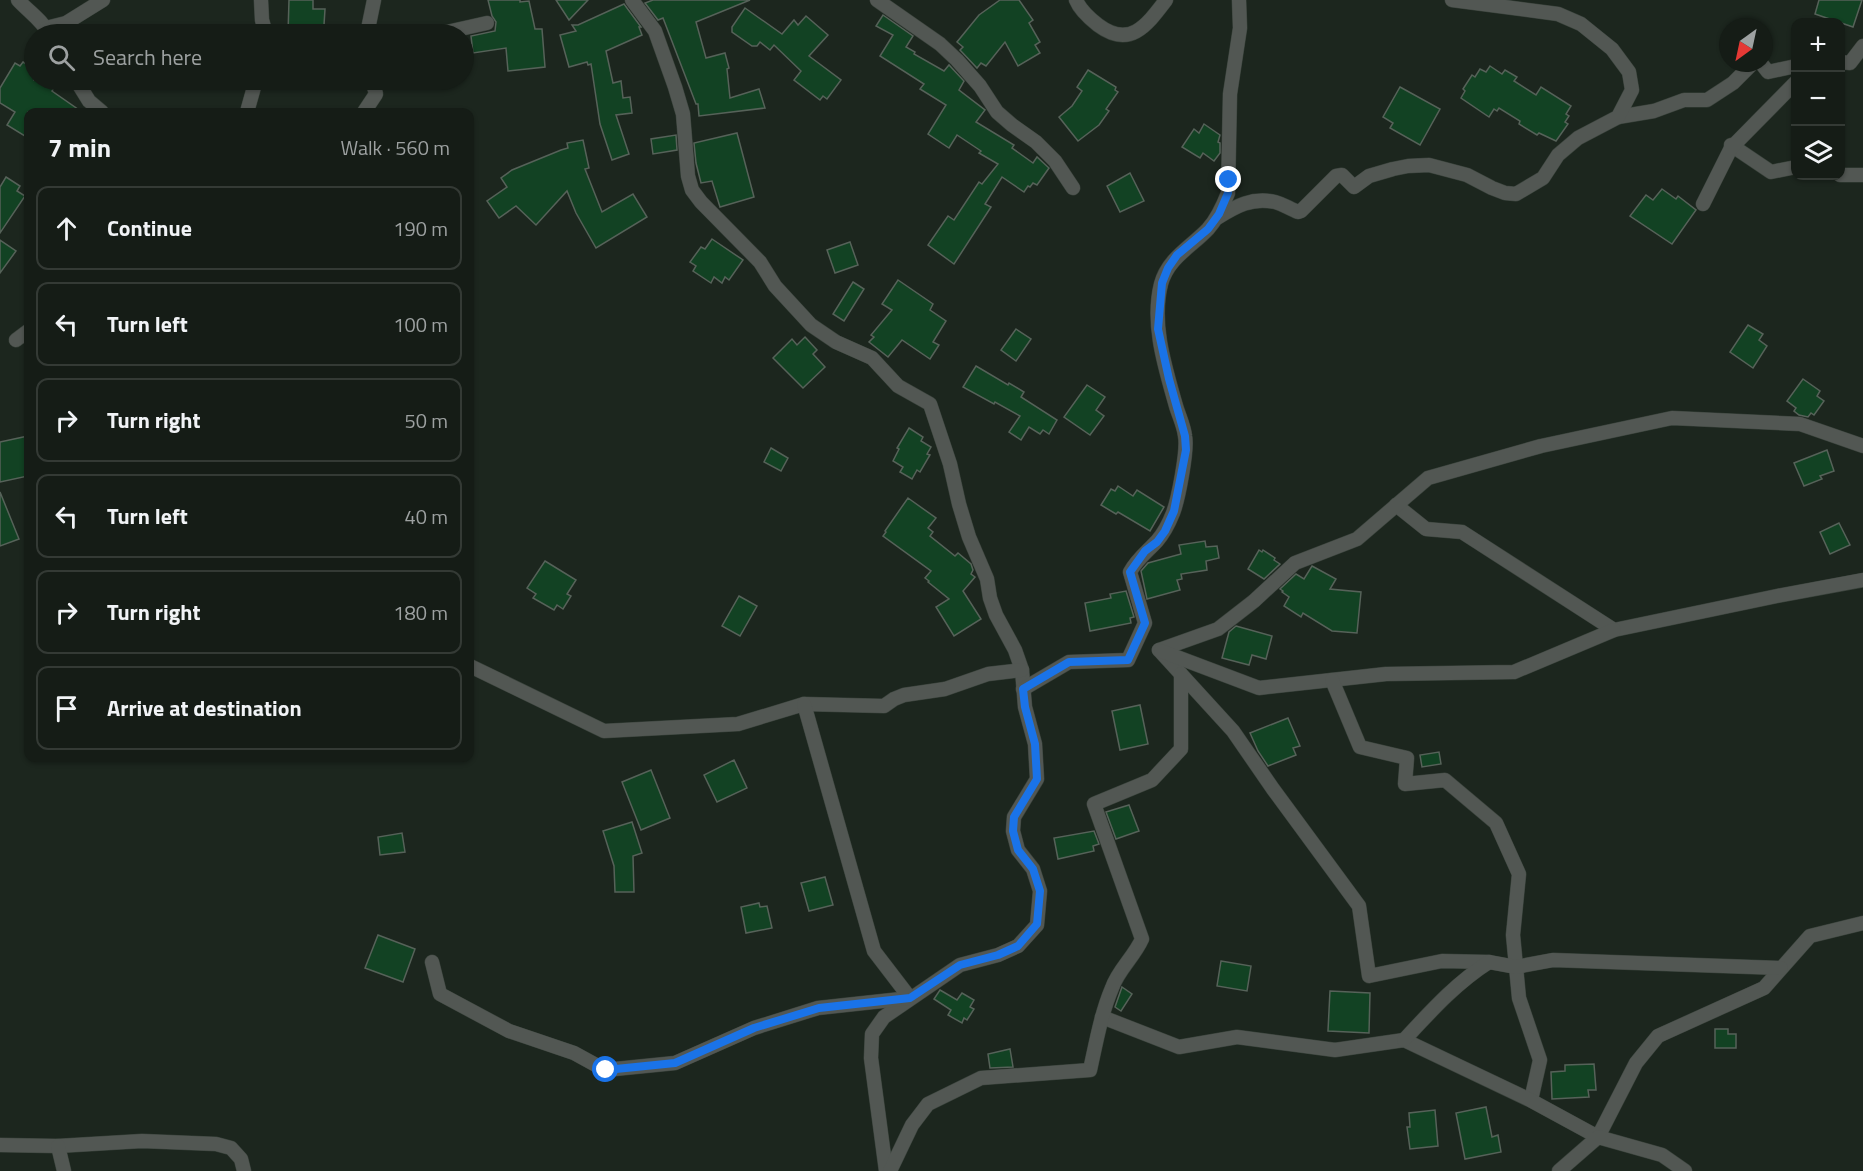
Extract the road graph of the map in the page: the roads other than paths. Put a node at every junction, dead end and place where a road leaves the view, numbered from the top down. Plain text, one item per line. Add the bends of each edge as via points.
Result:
1 (18, 0) edge
2 (103, 0) edge
3 (261, 0) edge
4 (374, 0) edge
5 (632, 0) edge
6 (877, 0) edge
7 (1076, 0) edge
8 (1166, 0) edge
9 (1239, 0) edge
10 (1452, 0) edge
11 (487, 23) dead end
12 (40, 24) edge
13 (62, 24) edge
14 (263, 24) edge
15 (369, 24) edge
16 (474, 26) edge
17 (1863, 46) edge
18 (1845, 62) edge
19 (1791, 67) edge
20 (1773, 71) edge
21 (1744, 72) edge
22 (1791, 87) edge
23 (82, 90) edge
24 (253, 90) edge
25 (375, 90) edge
26 (97, 108) edge
27 (248, 108) edge
28 (367, 108) edge
29 (1618, 117) junction
30 (1732, 145) junction
31 (1791, 168) edge
32 (1845, 175) edge
33 (1863, 175) edge
34 (1073, 188) dead end
35 (1703, 204) dead end
36 (1215, 219) junction
37 (24, 334) edge
38 (16, 340) dead end
39 (1863, 446) edge
40 (1396, 505) junction
41 (1863, 580) edge
42 (1614, 630) junction
43 (1159, 650) junction
44 (474, 668) edge
45 (1022, 670) junction
46 (1181, 674) junction
47 (1332, 680) junction
48 (1023, 689) junction
49 (804, 704) junction
50 (1863, 923) edge
51 (432, 962) dead end
52 (1489, 962) junction
53 (1516, 967) junction
54 (1781, 968) junction
55 (910, 998) junction
56 (1102, 1017) junction
57 (1404, 1040) junction
58 (1531, 1100) junction
59 (1598, 1137) junction
60 (0, 1145) edge
61 (58, 1146) junction
62 (64, 1171) edge
63 (244, 1171) edge
64 (888, 1171) edge
65 (1558, 1171) edge
66 (1685, 1171) edge

1 - 12 street
2 - 13 street
3 - 14 street
4 - 15 street
5 - 45 street via 655,31 675,87 683,114 692,190 760,262 775,286 811,325 836,342 872,358 898,386 930,404 990,598
6 - 34 street via 957,60 998,112 1055,161
7 - 8 street via 1089,18 1122,36 1131,35 1153,18
9 - 36 street via 1240,28 1230,94 1228,193
10 - 29 street via 1558,15 1581,24 1612,49 1629,72 1632,90
11 - 16 street
17 - 18 street via 1850,63
19 - 20 street
21 - 29 street via 1707,100 1683,100 1654,111
22 - 30 street
23 - 26 street
24 - 27 street
25 - 28 street
29 - 36 street via 1578,138 1558,155 1543,178 1516,194 1429,165 1408,166 1354,186 1342,175 1336,176 1301,211 1276,202 1247,201
30 - 31 street via 1771,172
30 - 35 street
32 - 33 street
36 - 48 street via 1177,255 1162,283 1158,329 1186,450 1174,511 1165,531 1130,572 1145,623 1128,660 1069,662
37 - 38 street
39 - 40 street via 1800,424 1672,418 1541,446 1428,478
40 - 42 street via 1426,529 1462,532
40 - 43 street via 1357,539 1296,563 1218,629
41 - 42 street
42 - 47 street via 1514,672 1386,674
43 - 46 street
43 - 47 street via 1259,688
44 - 49 street via 604,731 738,724
45 - 48 street
45 - 49 street via 988,674 945,689 904,695 884,706
46 - 52 street via 1233,731 1359,906 1369,976 1442,961
46 - 56 street via 1181,749 1152,780 1094,804 1142,939 1113,985
47 - 53 street via 1360,747 1407,758 1405,784 1444,780 1496,823 1519,874 1513,935
48 - 55 street via 1035,744 1037,779 1014,817 1013,831 1018,850 1033,869 1040,891 1037,924 1018,946 960,965
49 - 55 street via 874,951
50 - 54 street via 1809,936
51 - 55 street via 440,993 509,1031 574,1053 606,1070 675,1063 754,1028 819,1008
52 - 53 street
52 - 57 street via 1444,997
53 - 54 street via 1553,960
53 - 58 street via 1519,998 1540,1060
54 - 59 street via 1764,988 1658,1036 1636,1063
55 - 64 street via 884,1017 872,1034 871,1058
56 - 57 street via 1179,1047 1237,1037 1335,1050
56 - 64 street via 1090,1070 981,1078 928,1104
57 - 58 street
58 - 59 street
59 - 65 street
59 - 66 street via 1662,1155
60 - 61 street
61 - 62 street
61 - 63 street via 142,1141 216,1144 231,1148 241,1159

